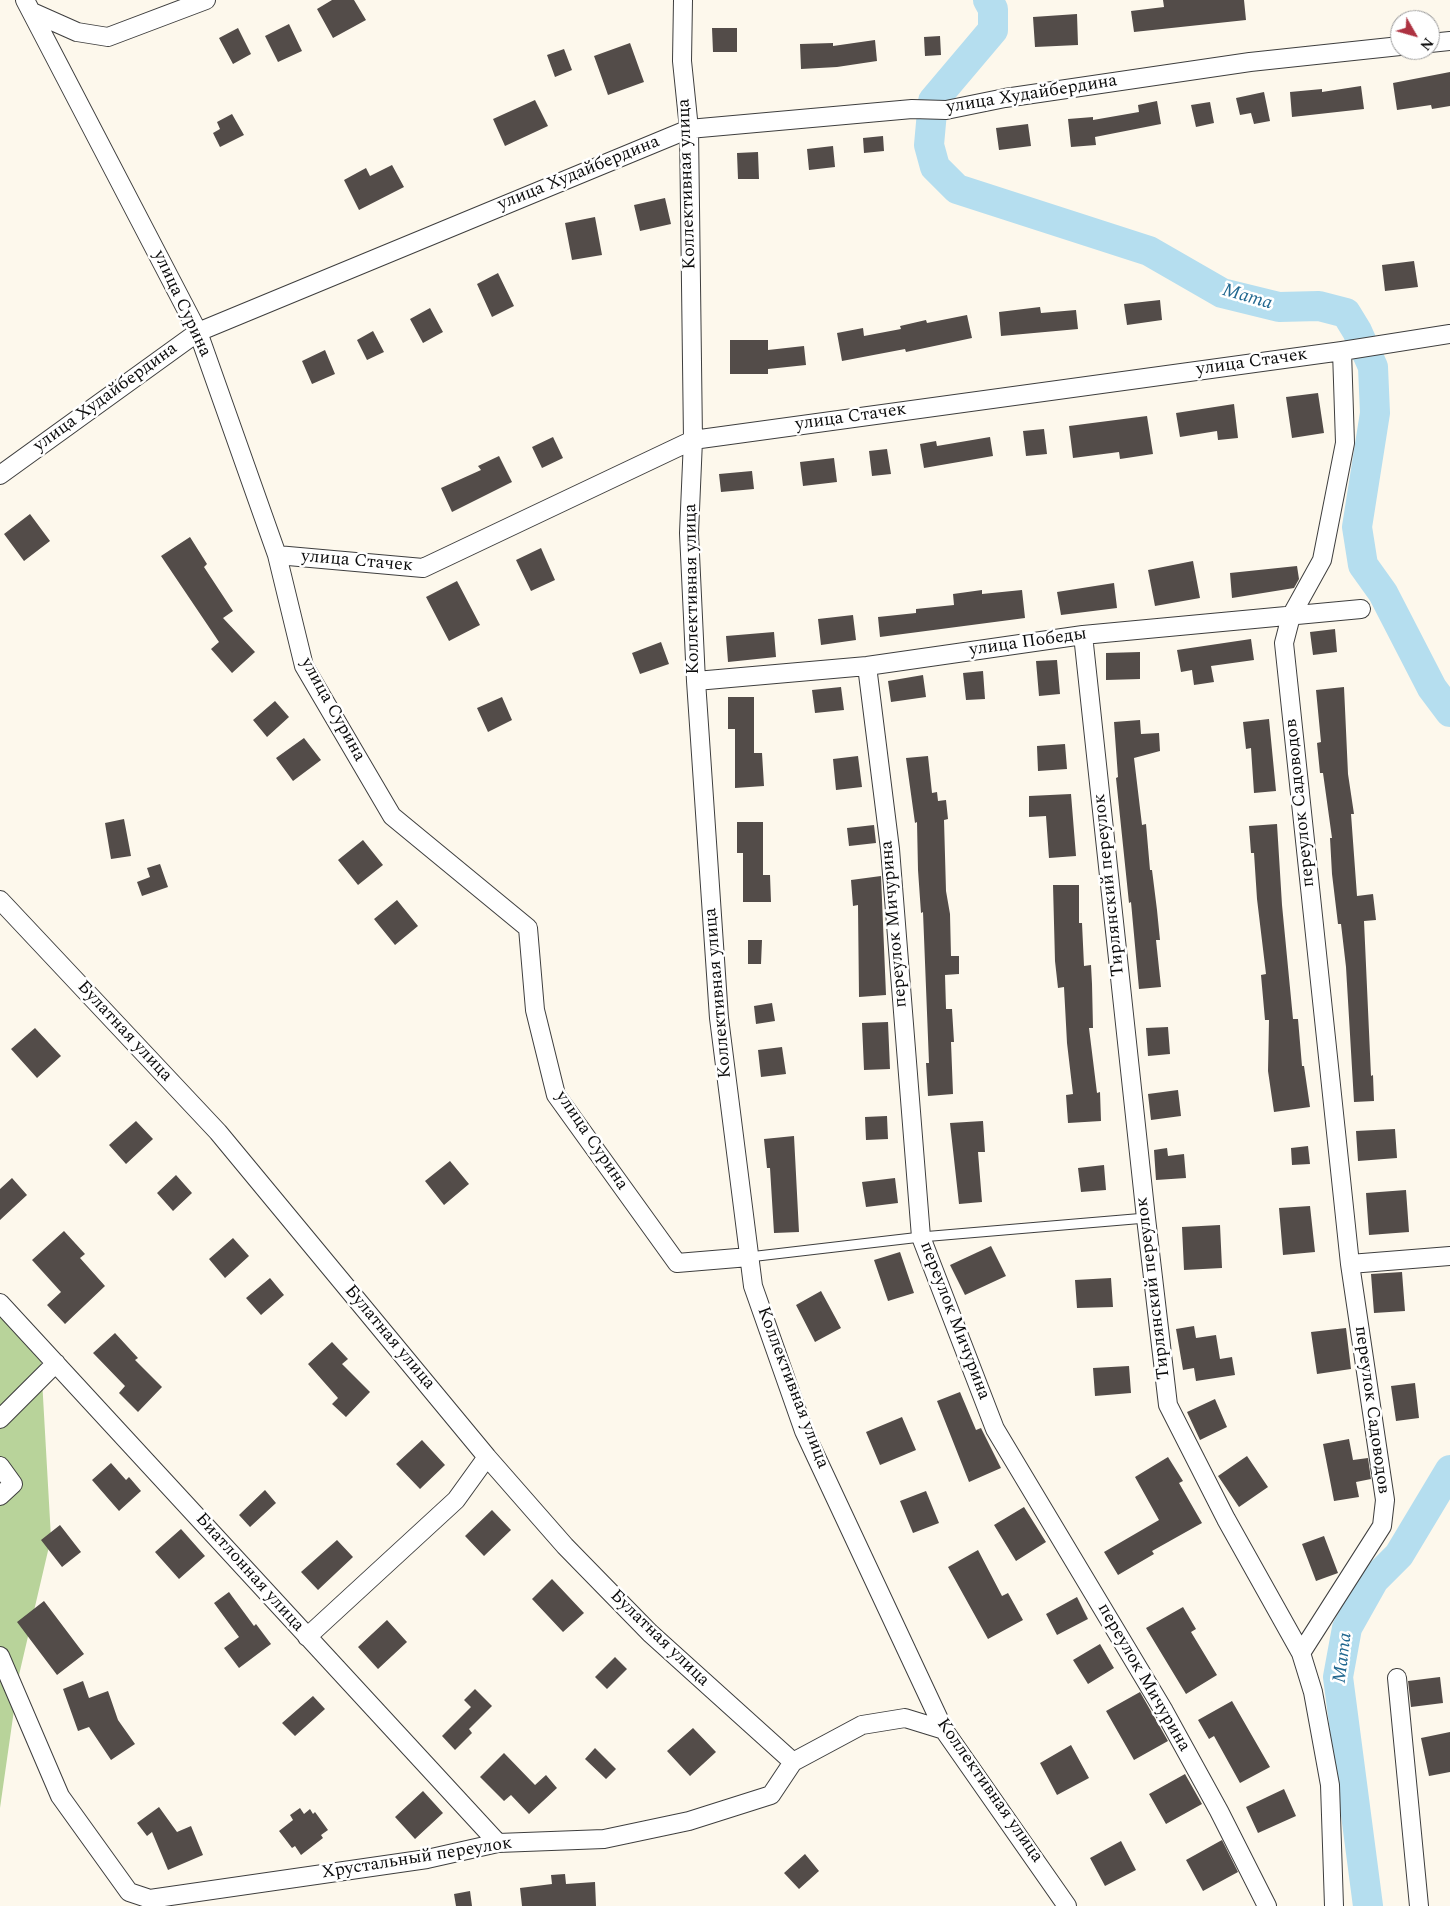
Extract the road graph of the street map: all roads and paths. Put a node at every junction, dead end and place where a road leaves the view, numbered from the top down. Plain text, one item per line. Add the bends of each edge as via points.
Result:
1 (206, 0) edge
2 (683, 0) edge
3 (29, 6) edge
4 (1390, 47) edge
5 (689, 128) junction
6 (198, 332) junction
7 (1450, 334) edge
8 (1342, 351) junction
9 (693, 440) junction
10 (0, 475) edge
11 (277, 555) junction
12 (1361, 609) dead end
13 (1291, 616) junction
14 (1083, 635) junction
15 (867, 666) junction
16 (696, 680) junction
17 (0, 900) edge
18 (1146, 1218) junction
19 (921, 1237) junction
20 (1450, 1256) edge
21 (749, 1257) junction
22 (1350, 1264) junction
23 (0, 1303) edge
24 (56, 1363) junction
25 (0, 1419) edge
26 (487, 1457) junction
27 (0, 1466) edge
28 (0, 1496) edge
29 (307, 1637) junction
30 (1301, 1653) junction
31 (0, 1656) edge
32 (1398, 1678) dead end
33 (944, 1730) junction
34 (793, 1762) junction
35 (498, 1844) junction
36 (1067, 1906) edge
37 (1267, 1906) edge
38 (1334, 1906) edge
39 (1419, 1906) edge

1 - 3 street via 108,38 77,32
2 - 5 street, Коллективная улица via 682,62
3 - 6 street, улица Сурина
4 - 5 street, улица Худайбердина via 1250,62 946,110 912,108
5 - 6 street, улица Худайбердина
5 - 9 street, Коллективная улица
6 - 10 street, улица Худайбердина
6 - 11 street, улица Сурина
7 - 8 street, улица Стачек
8 - 9 street, улица Стачек
8 - 13 street, переулок Садоводов via 1346,443 1322,560
9 - 11 street, улица Стачек via 423,568
9 - 16 street, Коллективная улица via 689,533
11 - 21 street, улица Сурина via 304,666 392,816 528,928 535,1010 556,1095 677,1263
12 - 13 street, улица Победы
13 - 14 street, улица Победы
13 - 22 street, переулок Садоводов via 1284,643
14 - 15 street, улица Победы
14 - 18 street, Тирлянский переулок
15 - 16 street, улица Победы
15 - 19 street, переулок Мичурина via 890,849
16 - 21 street, Коллективная улица via 719,1018
17 - 26 street, Булатная улица via 218,1132
18 - 19 lane
18 - 30 street, Тирлянский переулок via 1168,1405 1226,1519
19 - 21 lane
19 - 37 street, переулок Мичурина via 994,1429 1164,1711 1220,1811
20 - 22 street
21 - 33 street, Коллективная улица via 753,1286 804,1431
22 - 30 street, переулок Садоводов via 1386,1500 1382,1526
23 - 24 street, Биатлонная улица
24 - 25 street
24 - 29 street, Биатлонная улица
26 - 29 street via 456,1500
26 - 34 street, Булатная улица via 565,1546 650,1633
27 - 28 street via 13,1484
29 - 35 street, Биатлонная улица
30 - 38 street, Тирлянский переулок via 1313,1692 1330,1785
31 - 35 street, Хрустальный переулок via 60,1796 129,1892 150,1899 427,1859
32 - 39 street
33 - 34 street, Хрустальный переулок via 905,1718 862,1725
33 - 36 street, Коллективная улица
34 - 35 street, Хрустальный переулок via 771,1795 690,1821 604,1839

